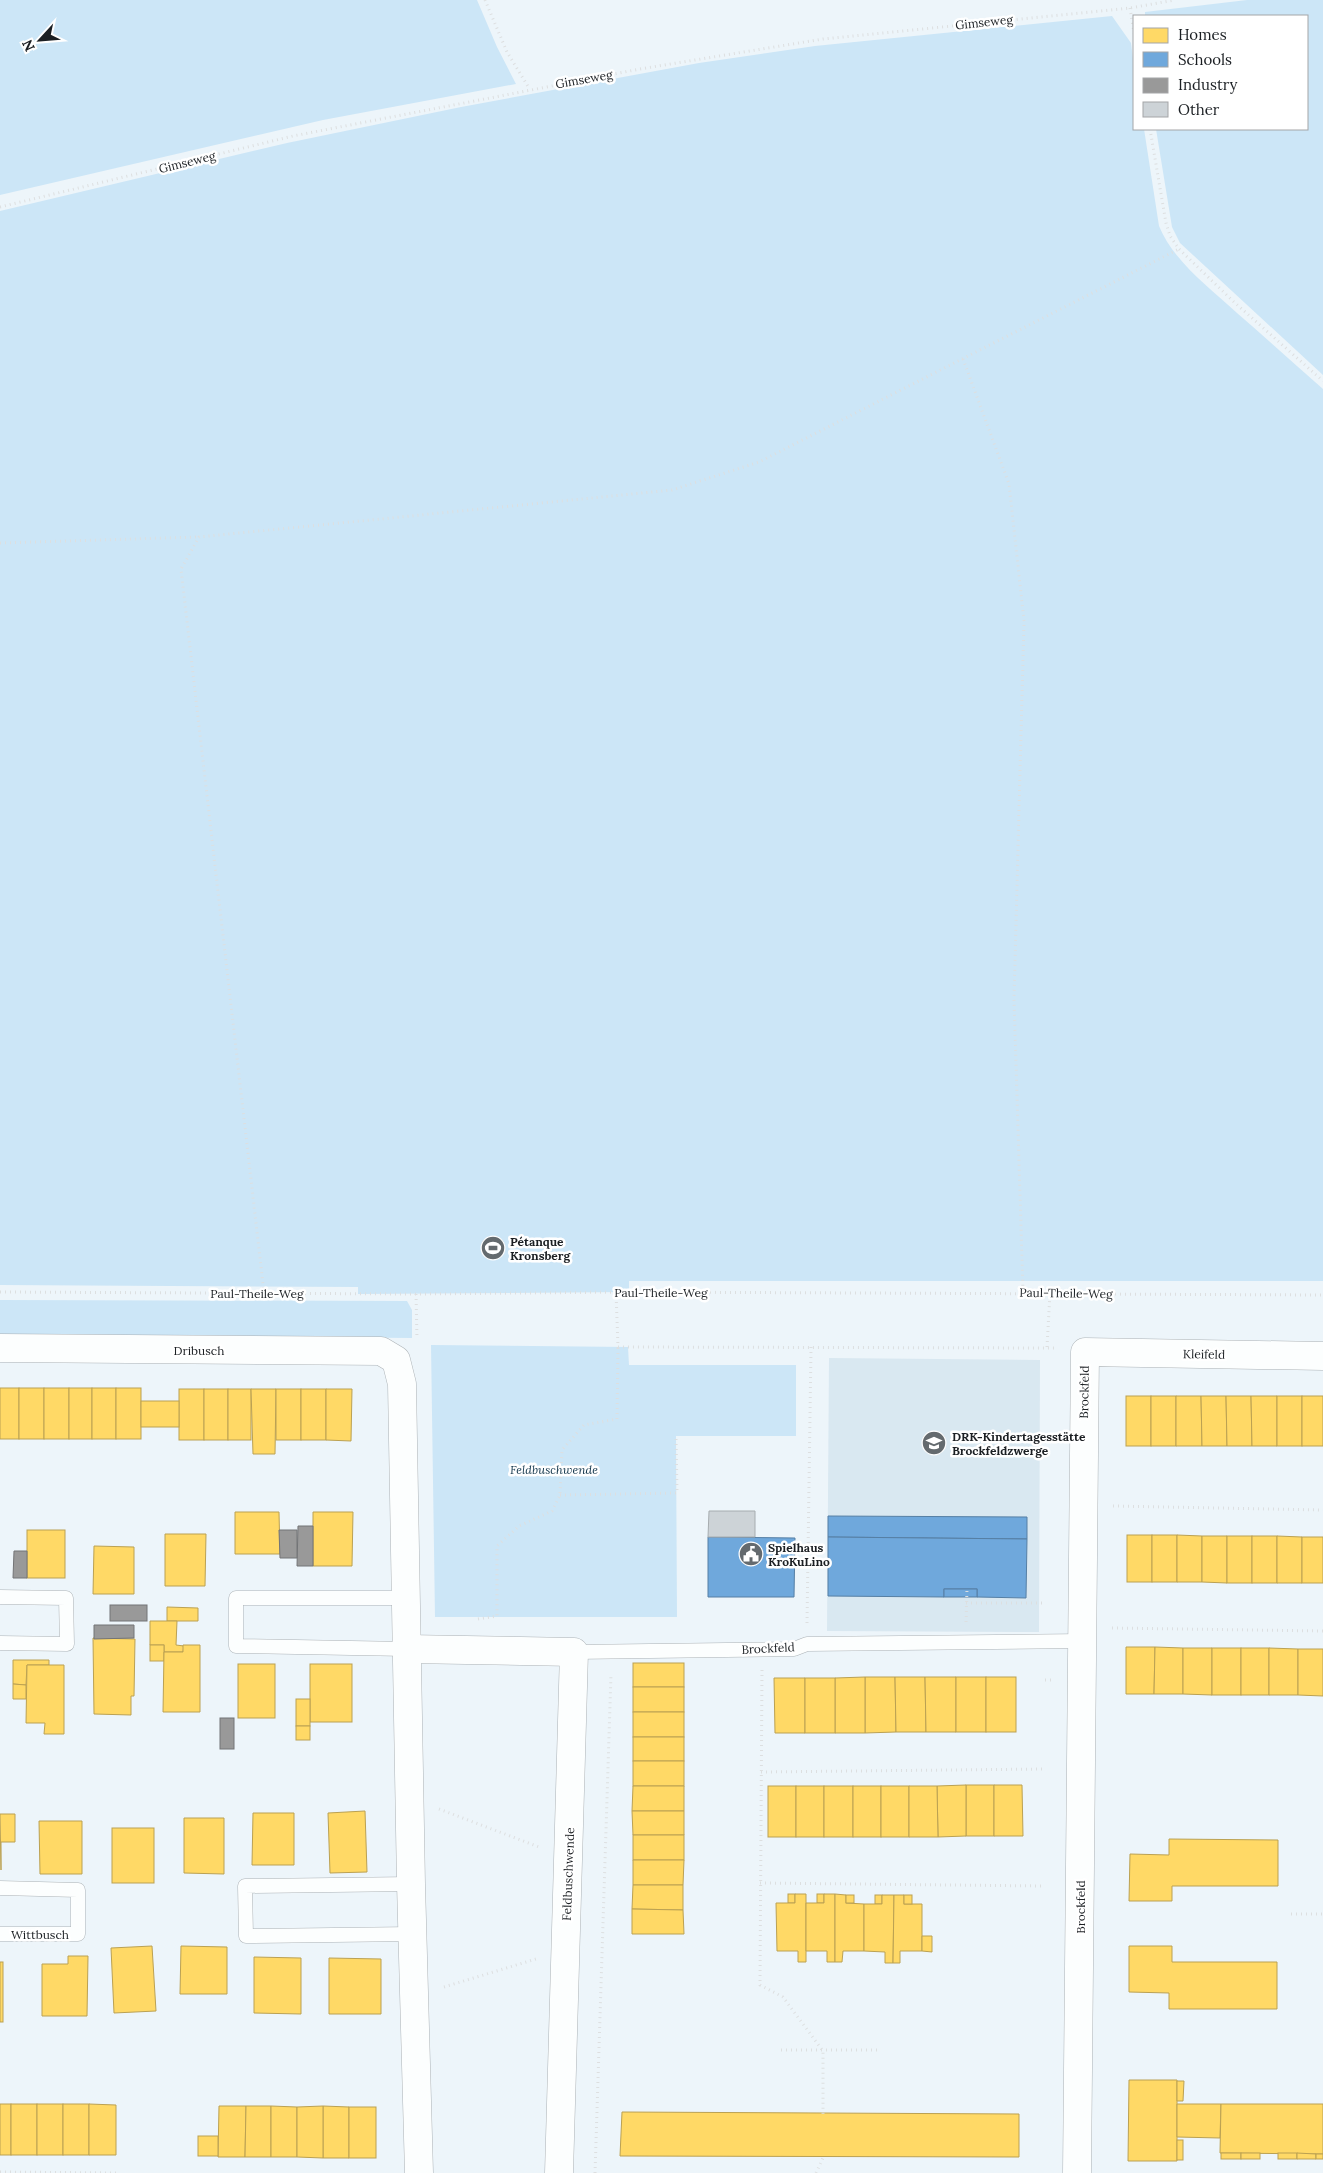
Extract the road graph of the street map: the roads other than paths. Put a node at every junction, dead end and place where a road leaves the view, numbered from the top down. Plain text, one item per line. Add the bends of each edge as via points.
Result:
1 (0, 1348) edge
2 (1084, 1352) joint
3 (1323, 1356) edge
4 (0, 1597) edge
5 (406, 1598) junction
6 (1082, 1641) junction
7 (0, 1643) edge
8 (407, 1649) junction
9 (574, 1652) junction
10 (410, 1884) junction
11 (0, 1888) edge
12 (0, 1934) edge
13 (412, 1934) junction
14 (419, 2173) edge
15 (559, 2173) edge
16 (1078, 2173) edge

1 - 5 street, Dribusch via 381,1351 396,1360 402,1384
2 - 3 street, Kleifeld
2 - 6 street, Brockfeld
4 - 7 lane via 66,1598 67,1644
5 - 8 street
5 - 8 lane via 236,1598 236,1646
6 - 9 lane, Brockfeld via 806,1644 794,1649
6 - 16 street, Brockfeld
8 - 9 street
8 - 10 street
9 - 15 street, Feldbuschwende
10 - 13 street
10 - 13 lane via 245,1886 246,1936
11 - 12 lane, Wittbusch via 78,1890 78,1934
13 - 14 street

